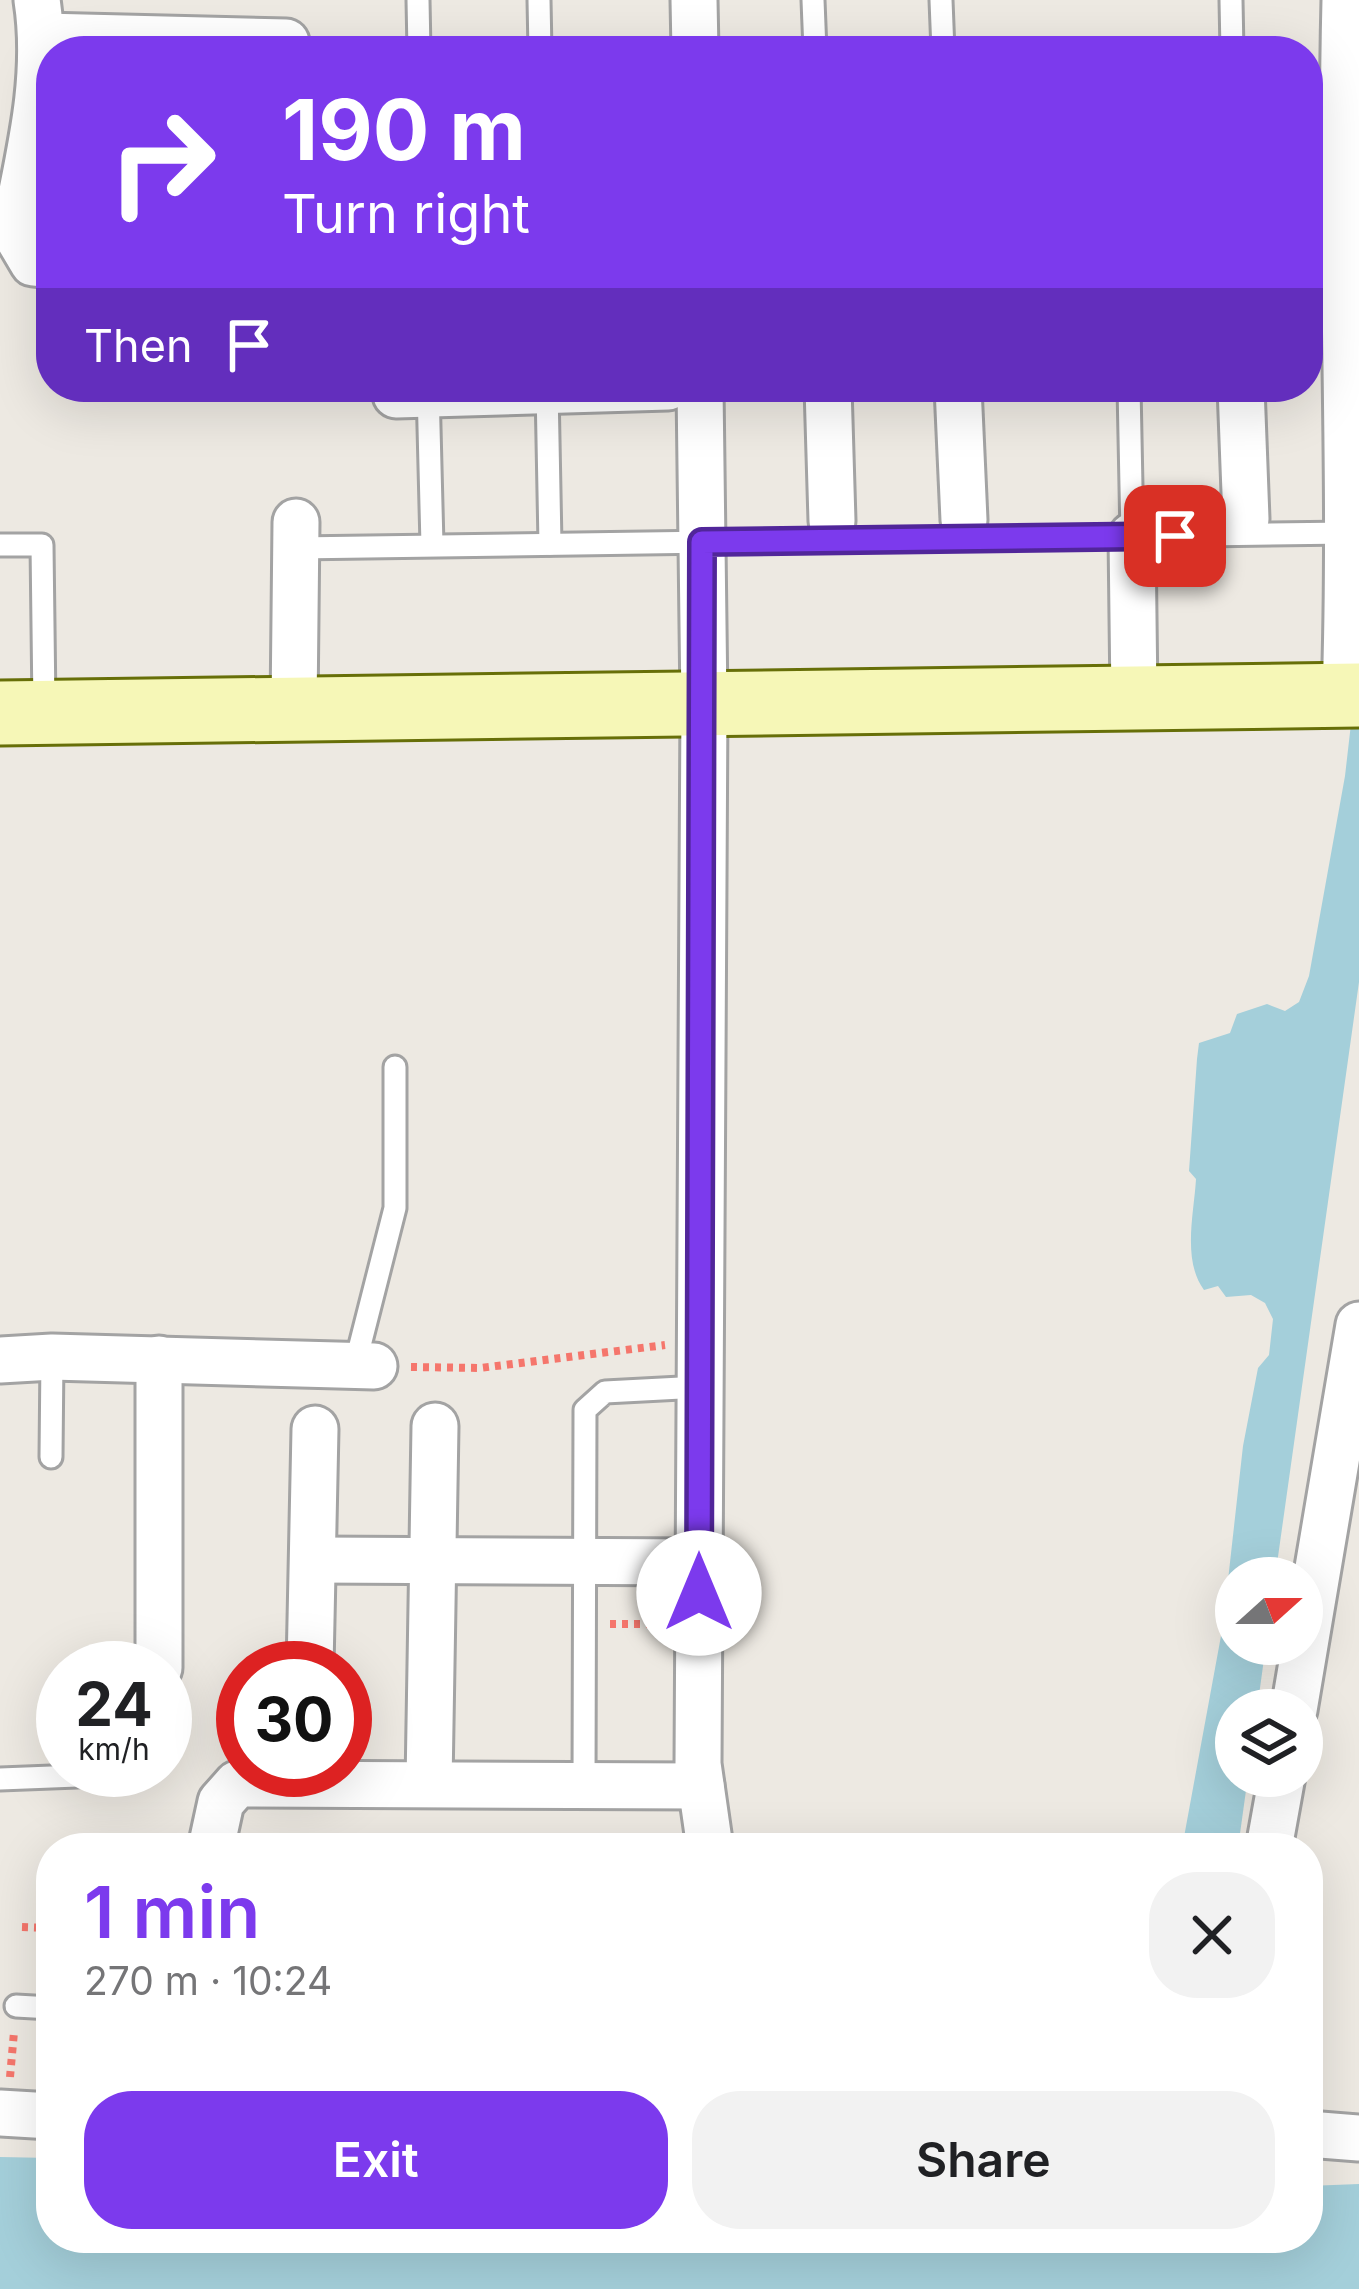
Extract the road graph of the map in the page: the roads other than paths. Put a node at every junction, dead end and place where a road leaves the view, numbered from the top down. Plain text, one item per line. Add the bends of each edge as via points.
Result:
1 (418, 0) edge
2 (538, 0) edge
3 (694, 0) edge
4 (813, 0) edge
5 (941, 0) edge
6 (1231, 0) edge
7 (1345, 0) edge
8 (40, 18) edge
9 (287, 31) edge
10 (419, 36) edge
11 (539, 36) edge
12 (695, 36) edge
13 (814, 36) edge
14 (943, 36) edge
15 (1232, 36) edge
16 (1325, 95) edge
17 (36, 114) edge
18 (34, 265) edge
19 (1327, 355) edge
20 (418, 402) edge
21 (547, 402) edge
22 (700, 402) edge
23 (828, 402) edge
24 (959, 402) edge
25 (1129, 402) edge
26 (1242, 402) edge
27 (964, 520) dead end
28 (1246, 520) dead end
29 (832, 521) dead end
30 (1348, 533) junction
31 (296, 535) joint
32 (1132, 536) junction
33 (702, 542) junction
34 (550, 544) junction
35 (0, 545) edge
36 (432, 545) junction
37 (1352, 696) edge
38 (1134, 698) junction
39 (704, 704) junction
40 (294, 709) junction
41 (22, 712) edge
42 (395, 1067) dead end
43 (1359, 1325) edge
44 (52, 1357) junction
45 (159, 1359) junction
46 (0, 1360) edge
47 (364, 1365) joint
48 (700, 1387) junction
49 (435, 1426) dead end
50 (315, 1429) dead end
51 (51, 1457) dead end
52 (313, 1560) junction
53 (433, 1560) junction
54 (586, 1561) junction
55 (699, 1562) junction
56 (159, 1641) edge
57 (311, 1641) edge
58 (1298, 1689) edge
59 (36, 1778) edge
60 (0, 1779) edge
61 (372, 1781) edge
62 (429, 1784) junction
63 (584, 1785) junction
64 (701, 1786) junction
65 (225, 1797) edge
66 (1278, 1797) edge
67 (214, 1833) edge
68 (708, 1833) edge
69 (1272, 1833) edge
70 (16, 2006) road end
71 (36, 2007) edge
72 (1323, 2135) edge
73 (1359, 2138) edge

1 - 10 lane
2 - 11 lane
3 - 12 street
4 - 13 lane
5 - 14 lane
6 - 15 lane
7 - 16 street
8 - 9 street
16 - 19 street
17 - 18 street via 14,231
19 - 30 street
20 - 36 lane
21 - 34 lane
22 - 33 street
23 - 29 street
24 - 27 street
25 - 32 lane
26 - 28 street
30 - 32 lane
30 - 37 street
31 - 36 lane
31 - 40 street
32 - 33 lane
32 - 38 street
33 - 34 lane
33 - 39 street
34 - 36 lane
35 - 41 lane via 42,545
37 - 38 street
38 - 39 street
39 - 40 street
39 - 48 street
40 - 41 street
42 - 47 lane via 395,1208
43 - 58 street
44 - 45 street
44 - 46 street
44 - 51 lane
45 - 47 street
45 - 56 street
48 - 54 lane via 605,1393 585,1411
48 - 55 street
49 - 53 street
50 - 52 street
52 - 53 street
52 - 57 street
53 - 54 street
53 - 62 street
54 - 55 street
54 - 63 lane
55 - 64 street
59 - 60 lane
61 - 62 street
62 - 63 street
63 - 64 street
64 - 68 street
65 - 67 street
66 - 69 street
70 - 71 lane
72 - 73 street

